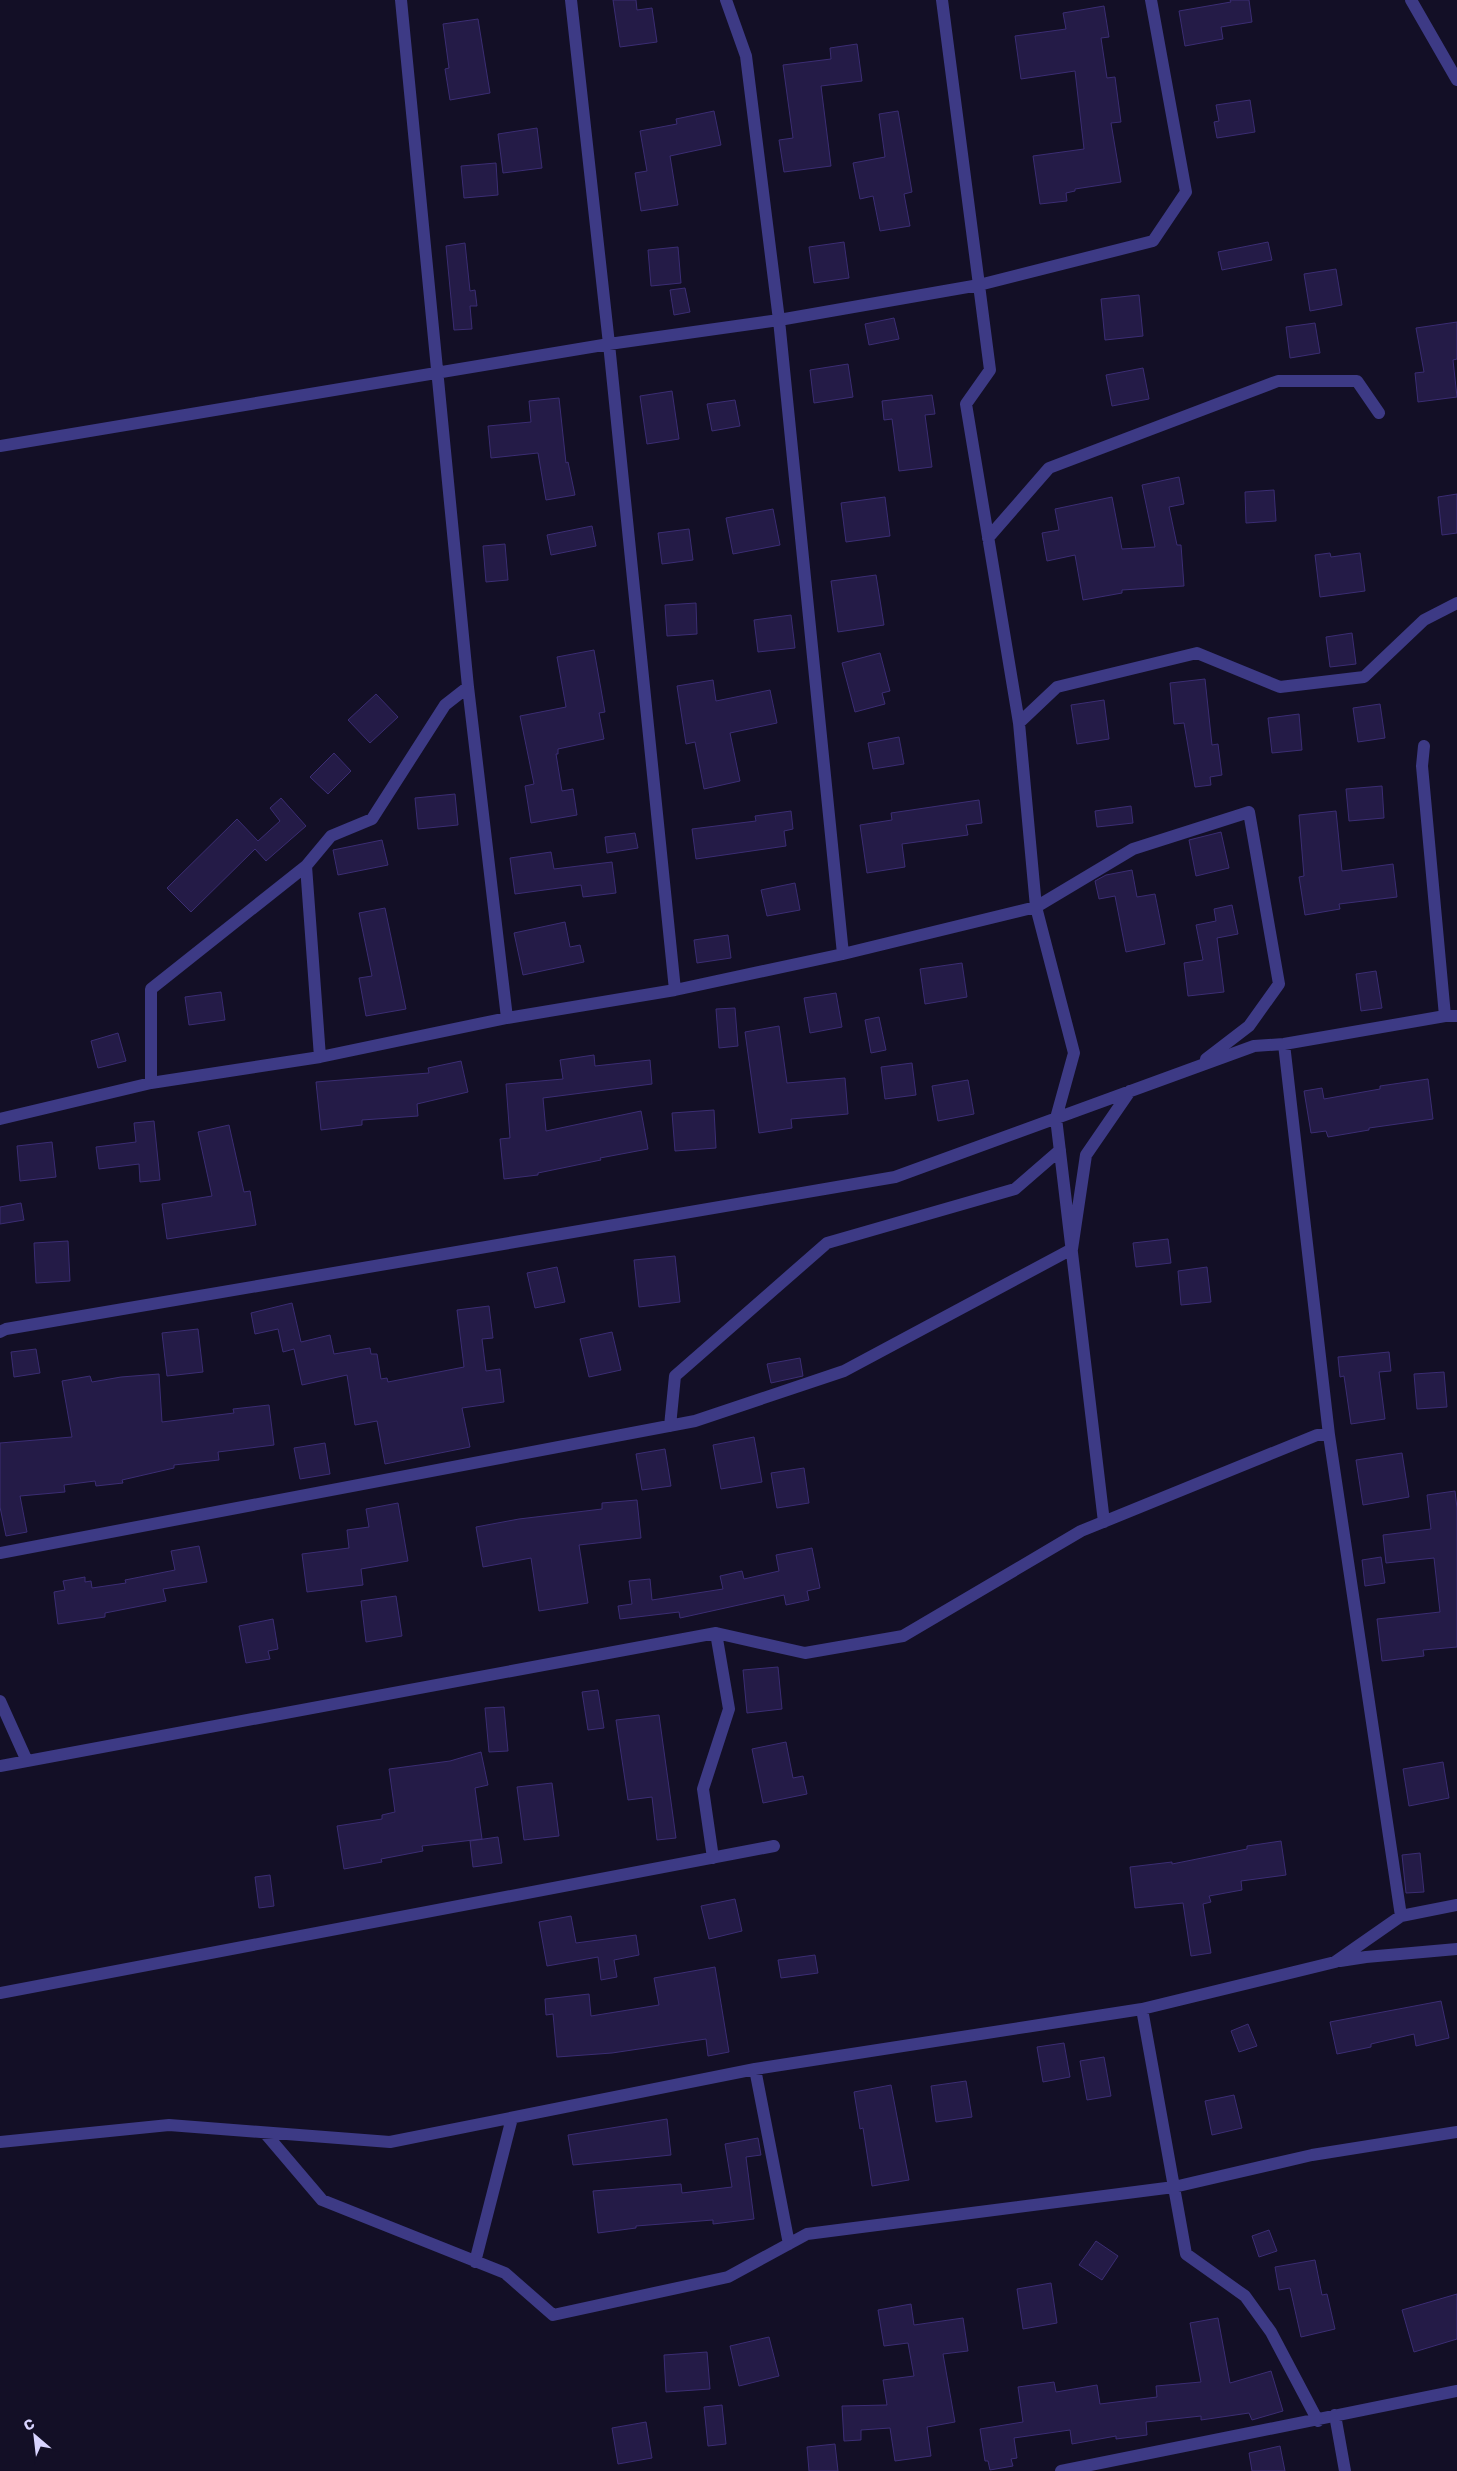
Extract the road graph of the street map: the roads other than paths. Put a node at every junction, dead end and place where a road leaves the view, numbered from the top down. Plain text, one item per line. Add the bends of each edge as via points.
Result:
1 (401, 0) edge
2 (571, 0) edge
3 (726, 0) edge
4 (942, 0) edge
5 (1151, 0) edge
6 (1410, 0) edge
7 (1457, 80) edge
8 (979, 285) junction
9 (780, 320) junction
10 (609, 344) junction
11 (438, 372) junction
12 (1379, 413) dead end
13 (0, 446) edge
14 (988, 538) junction
15 (1457, 603) edge
16 (468, 687) junction
17 (1019, 724) junction
18 (1424, 746) dead end
19 (306, 866) junction
20 (1036, 907) junction
21 (843, 954) junction
22 (674, 990) junction
23 (1451, 1016) edge
24 (507, 1018) junction
25 (1284, 1044) junction
26 (320, 1058) junction
27 (1195, 1068) junction
28 (151, 1083) junction
29 (1130, 1092) junction
30 (1056, 1118) junction
31 (0, 1119) edge
32 (1060, 1150) junction
33 (1072, 1249) junction
34 (0, 1332) edge
35 (670, 1426) junction
36 (1329, 1435) junction
37 (1104, 1522) junction
38 (0, 1553) edge
39 (716, 1633) junction
40 (0, 1701) edge
41 (27, 1761) junction
42 (0, 1766) edge
43 (774, 1846) dead end
44 (713, 1858) junction
45 (1457, 1905) edge
46 (1401, 1916) junction
47 (1457, 1948) edge
48 (1335, 1962) junction
49 (0, 1994) edge
50 (1142, 2009) junction
51 (755, 2069) junction
52 (512, 2118) junction
53 (1457, 2132) edge
54 (265, 2133) junction
55 (0, 2142) edge
56 (1174, 2188) junction
57 (789, 2244) junction
58 (475, 2262) junction
59 (1457, 2391) edge
60 (1335, 2416) junction
61 (1318, 2421) junction
62 (1061, 2471) edge
63 (1345, 2471) edge

1 - 11 street
2 - 10 street
3 - 9 street via 746,56
4 - 8 street
5 - 8 street via 1186,192 1153,241
6 - 7 street
8 - 9 street
8 - 14 street via 990,370 966,404
9 - 10 street
9 - 21 street
10 - 11 street
10 - 22 street
11 - 13 street
11 - 16 street
12 - 14 street via 1358,381 1278,381 1049,468
14 - 17 street
15 - 17 street via 1424,620 1364,677 1280,687 1197,654 1057,687
16 - 19 street via 445,704 372,819 331,836
16 - 24 street
17 - 20 street
18 - 23 street via 1422,766
19 - 26 street
19 - 28 street via 151,990
20 - 21 street
20 - 27 street via 1133,849 1249,812 1279,984 1250,1026
20 - 30 street via 1074,1053
21 - 22 street
22 - 24 street
23 - 25 street
24 - 26 street
25 - 27 street via 1254,1046
25 - 36 street
26 - 28 street
27 - 29 street
28 - 31 street
29 - 30 street
29 - 33 street via 1086,1155
30 - 32 street
30 - 34 street via 896,1177
32 - 33 street
32 - 35 street via 1015,1190 827,1243 675,1376
33 - 35 street via 844,1371
33 - 37 street
35 - 38 street
36 - 37 street via 1316,1435
36 - 46 street
37 - 39 street via 1081,1531 903,1636 805,1653
39 - 41 street
39 - 44 street via 729,1709 703,1789
40 - 41 street
41 - 42 street
43 - 44 street
44 - 49 street
45 - 46 street
46 - 48 street
47 - 48 street
48 - 50 street
50 - 51 street
50 - 56 street
51 - 52 street
51 - 57 street
52 - 54 street via 390,2142
52 - 58 street
53 - 56 street via 1312,2155
54 - 55 street via 169,2125
54 - 58 street via 322,2200
56 - 57 street via 807,2234
56 - 61 street via 1186,2254 1245,2296 1271,2332
57 - 58 street via 728,2277 553,2315 505,2273
59 - 60 street
60 - 61 street
60 - 63 street
61 - 62 street

